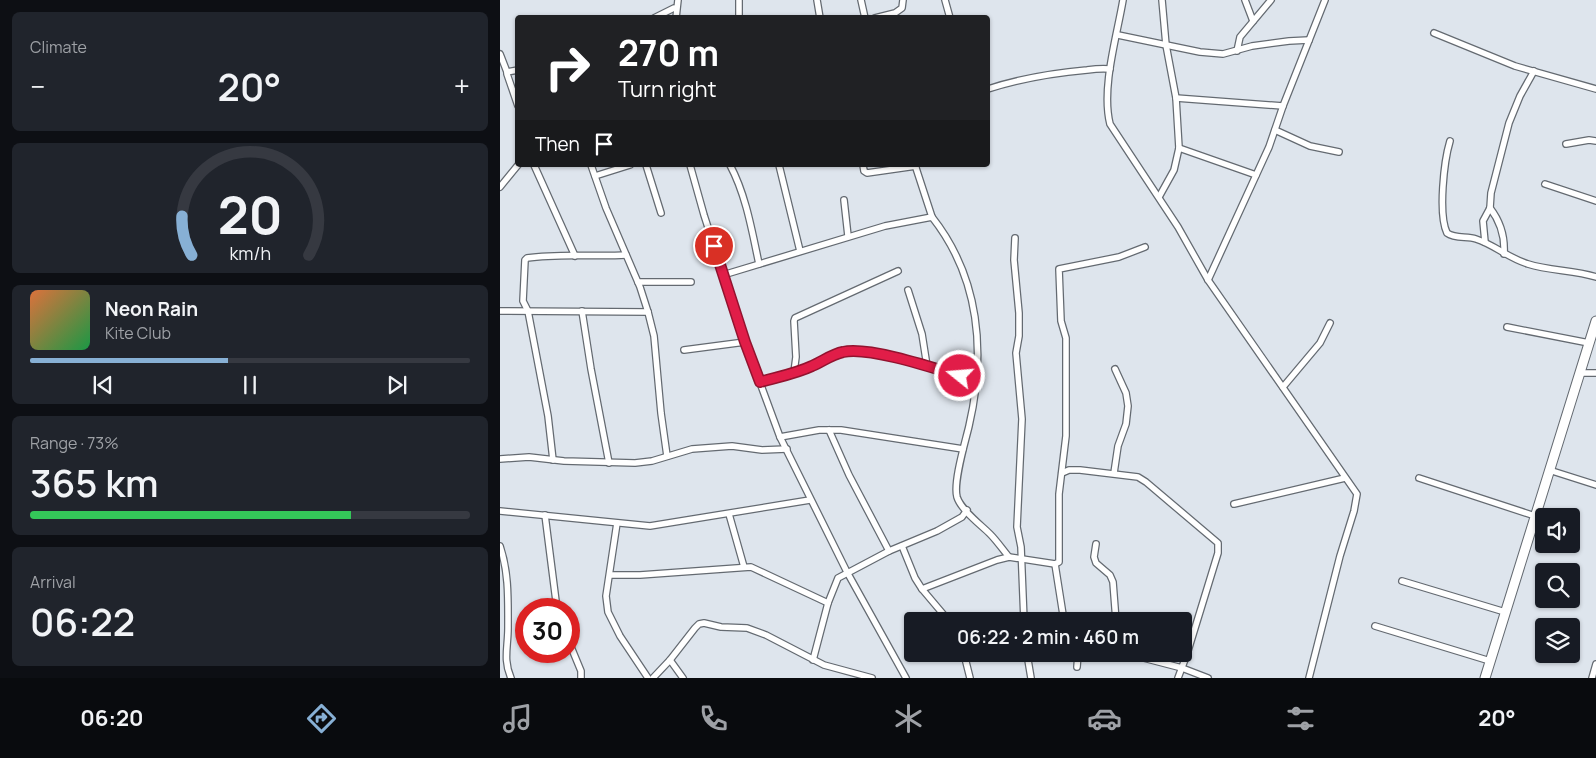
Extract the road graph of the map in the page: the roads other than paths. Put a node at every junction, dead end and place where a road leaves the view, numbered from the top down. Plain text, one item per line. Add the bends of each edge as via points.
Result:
1 (670, 0) edge
2 (678, 0) edge
3 (739, 0) edge
4 (817, 0) edge
5 (860, 0) edge
6 (903, 0) edge
7 (945, 0) edge
8 (1123, 0) edge
9 (1162, 0) edge
10 (1245, 0) edge
11 (1270, 0) edge
12 (1325, 0) edge
13 (675, 13) edge
14 (739, 15) edge
15 (820, 15) edge
16 (864, 15) edge
17 (887, 15) edge
18 (949, 15) edge
19 (1253, 21) junction
20 (1434, 33) dead end
21 (1118, 34) junction
22 (1309, 40) junction
23 (1166, 45) junction
24 (1237, 51) junction
25 (500, 54) edge
26 (1110, 69) junction
27 (515, 71) edge
28 (1534, 71) junction
29 (507, 72) junction
30 (990, 88) edge
31 (1596, 89) edge
32 (515, 98) edge
33 (1176, 98) junction
34 (1282, 106) junction
35 (1275, 130) junction
36 (1450, 141) dead end
37 (1596, 141) edge
38 (1566, 144) dead end
39 (1179, 148) junction
40 (1339, 152) dead end
41 (516, 167) edge
42 (535, 167) edge
43 (592, 167) edge
44 (624, 167) edge
45 (647, 167) edge
46 (691, 167) edge
47 (731, 167) edge
48 (779, 167) edge
49 (863, 167) edge
50 (905, 167) edge
51 (917, 167) edge
52 (1256, 175) junction
53 (595, 176) junction
54 (1545, 184) dead end
55 (500, 188) edge
56 (1159, 197) junction
57 (844, 200) dead end
58 (1596, 201) edge
59 (1490, 208) junction
60 (661, 213) dead end
61 (932, 217) junction
62 (848, 236) junction
63 (1015, 238) dead end
64 (1485, 242) junction
65 (1144, 247) dead end
66 (800, 251) junction
67 (571, 254) junction
68 (1504, 254) junction
69 (626, 256) junction
70 (759, 264) junction
71 (898, 271) dead end
72 (724, 275) junction
73 (1596, 277) edge
74 (1208, 280) junction
75 (638, 282) junction
76 (691, 282) dead end
77 (908, 290) dead end
78 (500, 311) edge
79 (528, 311) junction
80 (582, 311) junction
81 (648, 312) junction
82 (1596, 321) edge
83 (1330, 323) dead end
84 (1507, 327) dead end
85 (745, 342) junction
86 (1589, 343) junction
87 (684, 350) dead end
88 (927, 366) junction
89 (1115, 369) dead end
90 (794, 372) junction
91 (1580, 373) junction
92 (1596, 374) edge
93 (977, 381) junction
94 (760, 382) junction
95 (1282, 387) junction
96 (829, 430) junction
97 (780, 437) junction
98 (787, 449) junction
99 (963, 449) junction
100 (667, 456) junction
101 (500, 459) edge
102 (553, 460) junction
103 (609, 463) junction
104 (1549, 470) junction
105 (1062, 473) junction
106 (1114, 473) junction
107 (1345, 478) junction
108 (1419, 478) dead end
109 (1596, 485) edge
110 (810, 500) junction
111 (1234, 504) dead end
112 (1537, 508) edge
113 (967, 510) junction
114 (500, 512) edge
115 (729, 514) junction
116 (545, 515) junction
117 (1535, 516) joint
118 (962, 517) junction
119 (976, 521) junction
120 (616, 523) junction
121 (1096, 544) dead end
122 (500, 546) edge
123 (902, 546) junction
124 (889, 551) junction
125 (1009, 558) junction
126 (1021, 558) junction
127 (1055, 564) junction
128 (744, 567) junction
129 (847, 572) junction
130 (610, 575) junction
131 (1402, 581) dead end
132 (922, 589) junction
133 (556, 598) edge
134 (828, 603) junction
135 (941, 612) edge
136 (1024, 612) edge
137 (1063, 612) edge
138 (1115, 612) edge
139 (1505, 612) junction
140 (1375, 626) dead end
141 (503, 646) edge
142 (670, 660) junction
143 (812, 660) junction
144 (1490, 660) junction
145 (966, 662) edge
146 (1028, 662) edge
147 (1077, 662) edge
148 (1159, 662) edge
149 (578, 663) edge
150 (1596, 664) edge
151 (1077, 667) dead end
152 (1182, 668) junction
153 (511, 678) edge
154 (581, 678) edge
155 (648, 678) edge
156 (652, 678) edge
157 (683, 678) edge
158 (872, 678) edge
159 (906, 678) edge
160 (970, 678) edge
161 (1031, 678) edge
162 (1178, 678) edge
163 (1208, 678) edge
164 (1309, 678) edge
165 (1484, 678) edge
166 (1592, 678) edge

1 - 13 street
2 - 13 street
3 - 14 street
4 - 15 street
5 - 16 street
6 - 17 street via 902,8
7 - 18 street
8 - 21 street
9 - 23 street
10 - 19 street
11 - 19 street
12 - 22 street
19 - 24 street via 1240,37
20 - 28 street
21 - 23 street
21 - 26 street
22 - 24 street via 1290,40
22 - 34 street
23 - 24 street via 1223,54
23 - 33 street
25 - 29 street
26 - 30 street via 1042,76
26 - 56 street via 1110,124
27 - 29 street
28 - 31 street
28 - 59 street via 1509,123
29 - 32 street
33 - 34 street
33 - 39 street
34 - 35 street
35 - 40 street via 1310,146
35 - 52 street
36 - 64 street via 1443,196 1445,229 1449,235
37 - 38 street
39 - 52 street
39 - 56 street via 1174,170
41 - 55 street
42 - 67 street
43 - 53 street
44 - 53 street
45 - 60 street
46 - 72 street
47 - 70 street via 750,223
48 - 66 street
49 - 50 street via 867,174
51 - 61 street
52 - 74 street
53 - 69 street
54 - 58 street
56 - 74 street
57 - 62 street
59 - 64 street via 1483,221
59 - 68 street via 1502,233
61 - 62 street
61 - 93 street via 967,279 977,332
62 - 66 street
63 - 126 street via 1019,313 1016,353 1022,419 1017,509
64 - 68 street
65 - 105 street via 1119,257 1059,269 1060,321 1066,338 1066,436
66 - 70 street
67 - 69 street
67 - 79 street via 525,259 523,301
68 - 73 street via 1529,264
69 - 75 street
70 - 72 street
71 - 90 street via 795,318
72 - 85 street
74 - 95 street
75 - 76 street
75 - 81 street
77 - 88 street via 922,334
78 - 79 street
79 - 80 street
79 - 102 street
80 - 81 street
80 - 103 street
81 - 100 street via 654,336
82 - 86 highway
83 - 95 street via 1320,342
84 - 86 street
85 - 87 street
85 - 94 street
86 - 91 highway
88 - 90 street via 852,350
88 - 93 street
89 - 106 street via 1128,406
90 - 94 street
91 - 92 street
91 - 104 highway
93 - 99 street
94 - 97 street
95 - 107 street
96 - 97 street
96 - 99 street
96 - 124 street
97 - 98 street
98 - 100 street via 723,446
98 - 110 street
99 - 113 street via 957,498
100 - 103 street via 642,463
101 - 102 street via 529,457
102 - 103 street
104 - 109 street
104 - 112 highway
105 - 106 street via 1080,470
105 - 127 street via 1060,560
106 - 152 street via 1138,477 1146,482 1218,543 1218,553
107 - 111 street
107 - 164 street via 1357,494 1357,502
108 - 117 street
110 - 115 street
110 - 129 street
113 - 118 street
113 - 119 street
114 - 116 street
115 - 120 street via 650,526
115 - 128 street
116 - 120 street
116 - 133 street
117 - 139 highway
118 - 119 street
118 - 123 street
119 - 125 street
120 - 130 street
121 - 138 street via 1096,563 1113,582
122 - 141 street via 508,586
123 - 124 street
123 - 132 street
124 - 129 street
125 - 126 street
125 - 132 street
126 - 127 street
126 - 136 street
127 - 137 street
128 - 130 street
128 - 134 street via 763,571
129 - 134 street via 838,578
129 - 159 street
130 - 155 street via 606,596 611,620
131 - 139 street
132 - 135 street
134 - 143 street
139 - 144 highway
140 - 144 street
141 - 153 street
142 - 143 street via 695,628 704,623 747,628
142 - 156 street
142 - 157 street
143 - 158 street
144 - 165 highway
145 - 160 street
146 - 161 street
147 - 151 street
148 - 152 street
149 - 154 street
150 - 166 street
152 - 162 street
152 - 163 street

